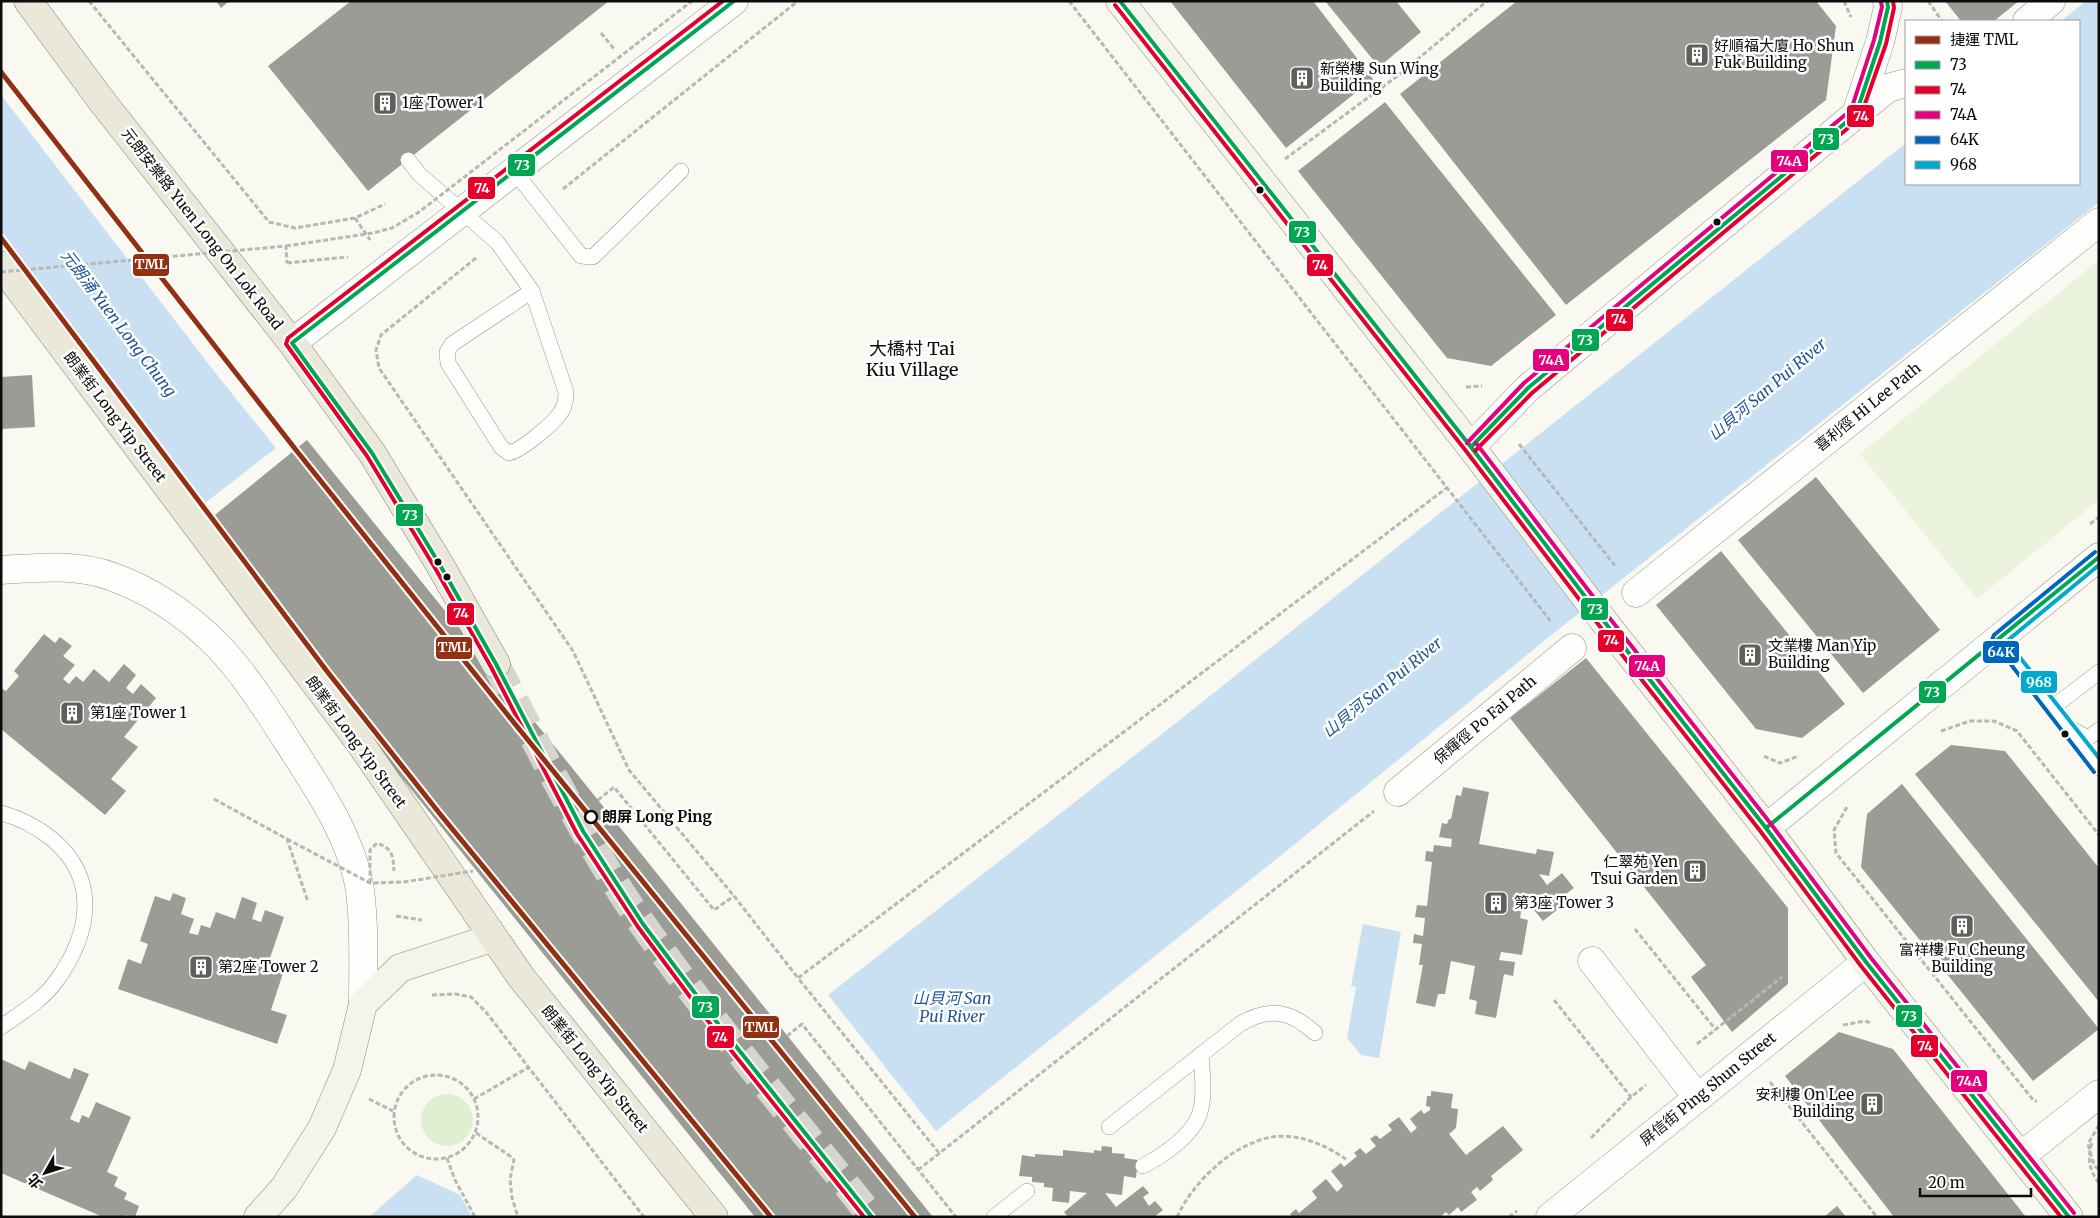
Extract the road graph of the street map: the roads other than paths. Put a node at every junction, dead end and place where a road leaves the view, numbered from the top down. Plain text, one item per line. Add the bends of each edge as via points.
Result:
1 (28, 1) edge
2 (734, 1) edge
3 (1120, 1) edge
4 (1887, 1) edge
5 (2051, 1) edge
6 (2027, 20) edge
7 (1905, 83) edge
8 (1856, 114) junction
9 (408, 160) dead end
10 (680, 171) dead end
11 (515, 172) junction
12 (463, 213) junction
13 (2099, 222) edge
14 (1, 265) edge
15 (532, 291) junction
16 (292, 343) junction
17 (1474, 452) junction
18 (2099, 557) edge
19 (1, 570) edge
20 (1636, 593) road end
21 (1998, 640) junction
22 (1572, 648) road end
23 (496, 664) tunnel mouth
24 (2099, 672) edge
25 (2052, 708) junction
26 (2064, 725) junction
27 (2099, 730) edge
28 (2098, 767) edge
29 (1398, 792) road end
30 (1, 813) edge
31 (1766, 828) junction
32 (492, 938) junction
33 (1592, 961) dead end
34 (1866, 962) junction
35 (363, 1004) junction
36 (1, 1027) edge
37 (1314, 1033) dead end
38 (1201, 1054) junction
39 (2099, 1094) edge
40 (1697, 1097) junction
41 (1109, 1127) dead end
42 (2021, 1156) junction
43 (1143, 1166) dead end
44 (1027, 1191) dead end
45 (258, 1217) edge
46 (714, 1217) edge
47 (994, 1217) edge
48 (1550, 1217) edge
49 (2069, 1217) edge

1 - 16 main road, 元朗安樂路 Yuen Long On Lok Road via 101,100
2 - 11 street
3 - 17 street
4 - 8 street via 1880,42
5 - 6 street
7 - 8 street via 1888,88
8 - 17 street via 1528,388
9 - 12 lane
10 - 11 lane via 593,257 581,256
11 - 12 street
12 - 15 lane via 497,242
12 - 16 street
13 - 20 street, 喜利徑 Hi Lee Path
14 - 32 main road, 朗業街 Long Yip Street via 360,743
15 - 15 lane via 452,344 447,352 448,363 501,447 509,453 518,451 560,414 566,403 566,392
16 - 23 main road, 元朗安樂路 Yuen Long On Lok Road via 372,453
17 - 31 street
18 - 21 street
19 - 35 street via 83,568 113,576 152,595 187,618 240,670 315,784 353,861 360,890
21 - 25 lane
21 - 31 street
22 - 29 street, 保輝徑 Po Fai Path
24 - 25 lane
25 - 26 lane
26 - 27 lane via 2088,738
26 - 28 lane
30 - 36 lane via 33,826 66,852 81,878 86,905 80,935 57,980 35,1002
31 - 34 street
32 - 35 street via 400,968
32 - 46 main road, 朗業街 Long Yip Street
33 - 40 street
34 - 40 street, 屏信街 Ping Shun Street
34 - 42 street
35 - 45 street via 347,1070 322,1128 284,1188
37 - 38 lane via 1303,1022 1271,1012 1255,1015
38 - 41 lane
38 - 43 lane via 1202,1107 1195,1125 1154,1161
39 - 42 street
40 - 48 street, 屏信街 Ping Shun Street
42 - 49 street
44 - 47 lane

